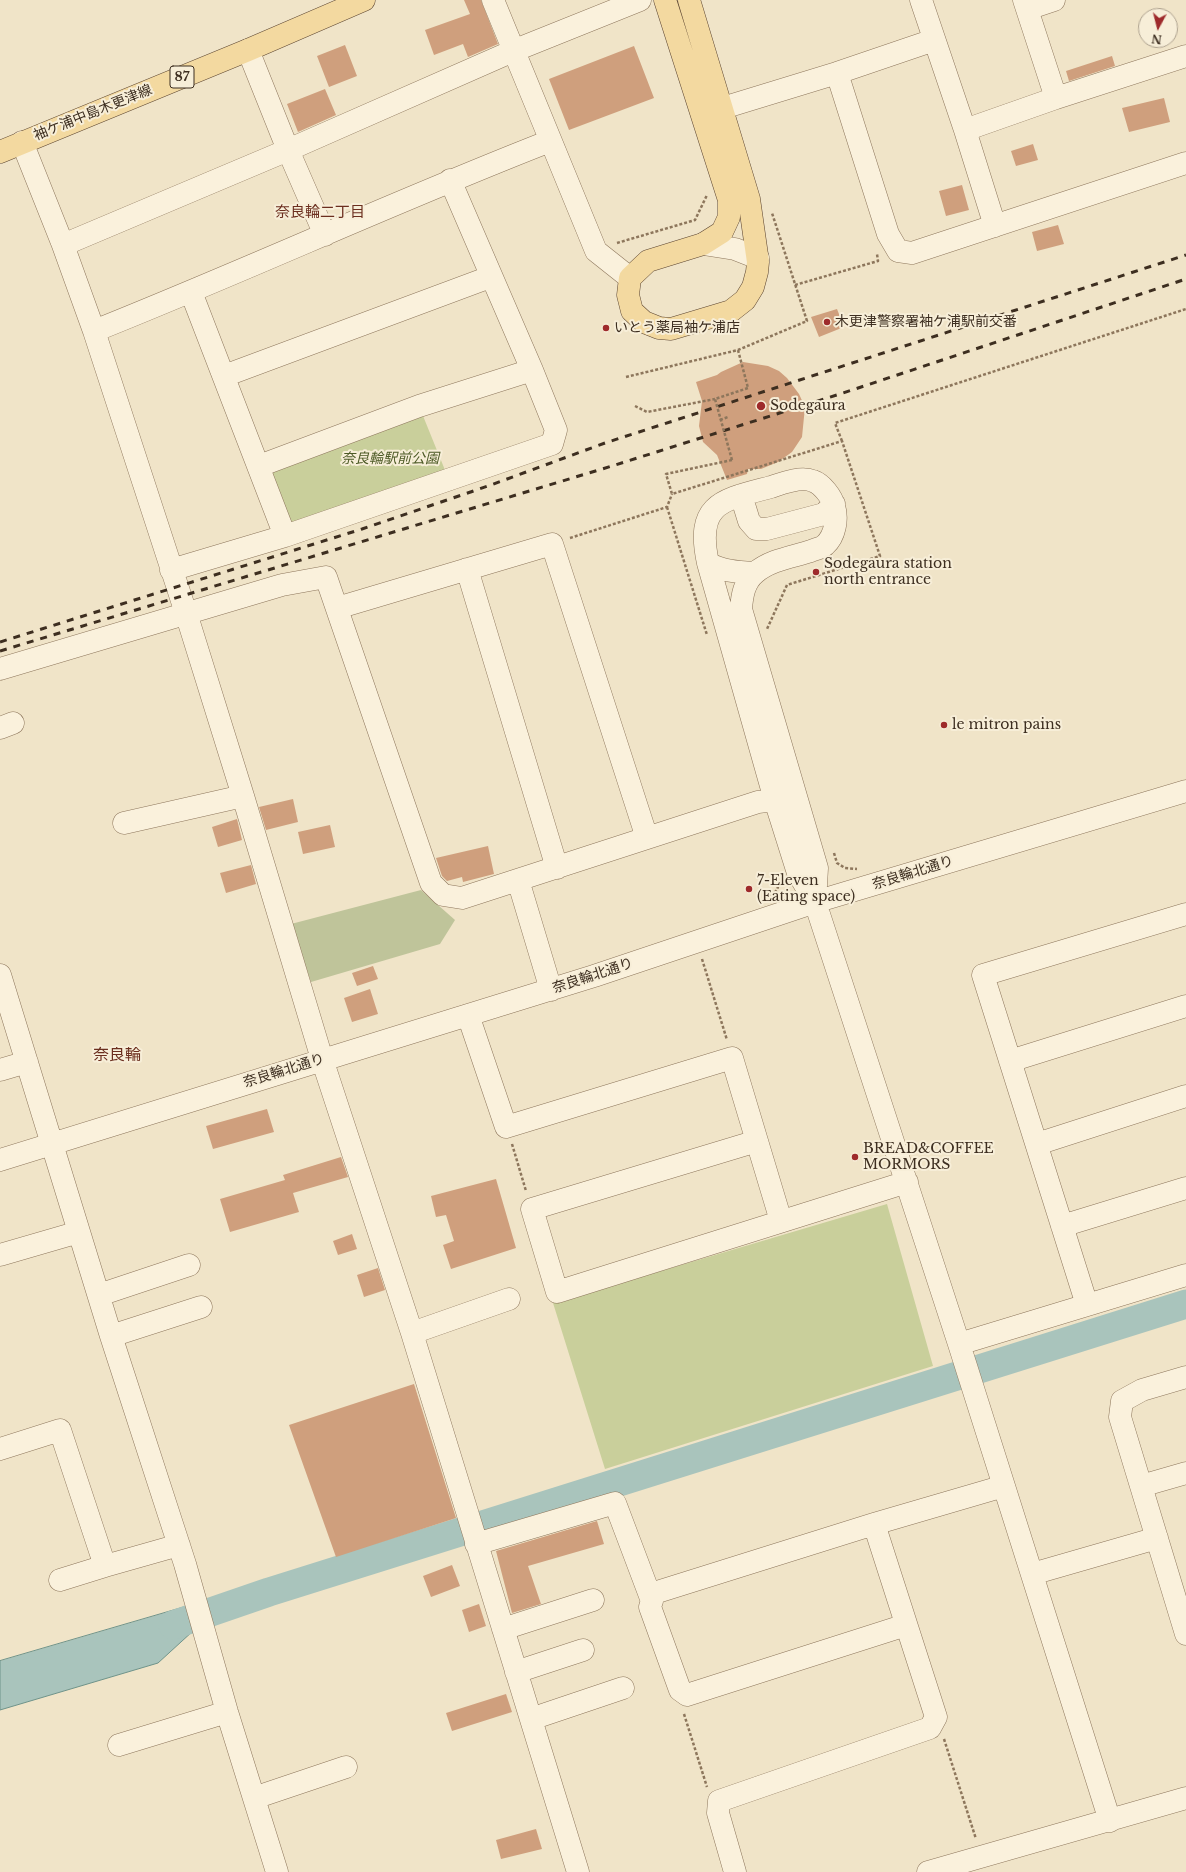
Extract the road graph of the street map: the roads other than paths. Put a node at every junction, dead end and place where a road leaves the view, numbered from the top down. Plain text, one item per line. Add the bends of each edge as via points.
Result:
1 (364, 0) edge
2 (493, 0) edge
3 (640, 0) edge
4 (665, 0) edge
5 (688, 0) edge
6 (921, 0) edge
7 (1054, 0) edge
8 (1025, 4) edge
9 (934, 40) junction
10 (248, 50) junction
11 (513, 51) junction
12 (1186, 56) edge
13 (837, 73) junction
14 (1056, 98) junction
15 (712, 111) junction
16 (965, 130) junction
17 (550, 141) junction
18 (22, 142) junction
19 (288, 150) junction
20 (0, 152) edge
21 (1186, 163) edge
22 (450, 180) junction
23 (994, 226) junction
24 (325, 235) junction
25 (703, 244) junction
26 (63, 245) junction
27 (758, 258) junction
28 (490, 277) junction
29 (630, 278) junction
30 (191, 292) junction
31 (94, 331) junction
32 (532, 370) junction
33 (224, 376) junction
34 (259, 466) junction
35 (742, 495) junction
36 (834, 504) junction
37 (285, 536) junction
38 (708, 563) junction
39 (172, 570) junction
40 (467, 570) junction
41 (754, 573) junction
42 (337, 608) junction
43 (186, 613) junction
44 (0, 669) edge
45 (1186, 791) edge
46 (243, 796) junction
47 (775, 800) junction
48 (124, 823) dead end
49 (647, 838) junction
50 (557, 868) junction
51 (518, 880) junction
52 (815, 902) junction
53 (1186, 914) edge
54 (0, 975) edge
55 (551, 990) junction
56 (1186, 1006) edge
57 (468, 1015) junction
58 (322, 1059) junction
59 (1010, 1061) junction
60 (27, 1062) junction
61 (0, 1070) edge
62 (1186, 1096) edge
63 (757, 1141) junction
64 (52, 1144) junction
65 (1037, 1144) junction
66 (0, 1160) edge
67 (907, 1182) junction
68 (1186, 1188) edge
69 (781, 1221) junction
70 (1062, 1226) junction
71 (79, 1232) junction
72 (0, 1255) edge
73 (189, 1265) dead end
74 (1186, 1275) edge
75 (99, 1295) junction
76 (509, 1299) dead end
77 (1087, 1305) junction
78 (201, 1307) dead end
79 (412, 1333) junction
80 (111, 1336) junction
81 (959, 1344) junction
82 (1186, 1377) edge
83 (0, 1449) edge
84 (1186, 1472) edge
85 (1004, 1486) junction
86 (1141, 1486) junction
87 (874, 1524) junction
88 (1157, 1538) junction
89 (476, 1544) junction
90 (179, 1545) junction
91 (105, 1566) junction
92 (1032, 1574) junction
93 (1178, 1575) edge
94 (60, 1580) dead end
95 (593, 1600) dead end
96 (652, 1601) junction
97 (906, 1625) junction
98 (503, 1630) junction
99 (1186, 1634) edge
100 (583, 1650) dead end
101 (516, 1672) junction
102 (623, 1688) dead end
103 (227, 1712) junction
104 (531, 1719) junction
105 (119, 1745) dead end
106 (346, 1768) dead end
107 (254, 1798) junction
108 (1186, 1798) edge
109 (1110, 1821) junction
110 (277, 1872) edge
111 (578, 1872) edge
112 (735, 1872) edge
113 (928, 1872) edge

1 - 10 main road, 袖ケ浦中島木更津線 / 87
2 - 11 street
3 - 11 street
4 - 15 main road
5 - 15 main road
6 - 9 street
7 - 8 street
8 - 14 street
9 - 13 street
9 - 16 street
10 - 18 main road, 袖ケ浦中島木更津線 / 87
10 - 19 street
11 - 17 street
11 - 19 street
12 - 14 street
13 - 15 street
13 - 23 street via 888,234 898,251 912,253
14 - 16 street
15 - 25 main road via 729,200 729,217 722,232
15 - 27 main road via 749,199
16 - 23 street
17 - 22 street
17 - 29 street via 596,251
18 - 20 main road, 袖ケ浦中島木更津線 / 87
18 - 26 street
19 - 24 street
19 - 26 street
21 - 23 street
22 - 24 street
22 - 28 street
24 - 30 street
25 - 27 street via 735,249
25 - 29 main road via 648,261
26 - 31 street
27 - 29 main road via 753,287 745,300 731,311 671,329 659,328 644,322 632,311 628,295
28 - 32 street
28 - 33 street
30 - 31 street
30 - 33 street
31 - 39 street
32 - 34 street via 419,406
32 - 37 street via 556,430 552,444
33 - 34 street
34 - 37 street
35 - 36 street via 799,480 813,480 824,489
35 - 36 street via 749,521 756,529 767,530 824,514
35 - 38 street via 730,498 717,506 708,518 703,543
36 - 41 street via 837,519 832,536 824,546 770,563
37 - 39 street
38 - 41 street via 734,572
38 - 47 street
39 - 43 street
40 - 42 street
40 - 49 street via 552,544
40 - 50 street
41 - 52 street via 743,589 741,609 817,868
42 - 43 street via 326,578 282,585
42 - 51 street via 430,883 444,895 462,898
43 - 44 street
43 - 46 street
45 - 52 street, 奈良輪北通り
46 - 48 street
46 - 58 street
47 - 49 street via 758,802
47 - 52 street via 798,873
49 - 50 street
50 - 51 street
51 - 55 street
52 - 55 street, 奈良輪北通り
52 - 67 street
53 - 59 street via 983,975
54 - 60 street
55 - 57 street, 奈良輪北通り
56 - 59 street
57 - 58 street, 奈良輪北通り
57 - 63 street via 506,1127 732,1058
58 - 64 street, 奈良輪北通り
58 - 79 street
59 - 65 street
60 - 61 street
60 - 64 street
62 - 65 street
63 - 69 street
63 - 69 street via 532,1209 557,1292
64 - 66 street, 奈良輪北通り
64 - 71 street
65 - 70 street
67 - 69 street
67 - 81 street
68 - 70 street
70 - 77 street
71 - 72 street
71 - 75 street
73 - 75 street
74 - 77 street
75 - 80 street
76 - 79 street
77 - 81 street
78 - 80 street
79 - 89 street
80 - 90 street
81 - 85 street
82 - 86 street via 1142,1390 1122,1401 1120,1417
83 - 91 street via 60,1430
84 - 86 street
85 - 87 street
85 - 92 street
86 - 88 street
87 - 96 street via 654,1593
87 - 97 street
88 - 92 street
88 - 93 street
89 - 96 street via 615,1503
89 - 98 street
90 - 91 street
90 - 103 street
91 - 94 street
92 - 109 street
93 - 99 street
95 - 98 street
96 - 97 street via 650,1607 680,1690 687,1695
97 - 112 street via 936,1718 933,1724 930,1728 719,1801 718,1813
98 - 101 street
100 - 101 street
101 - 104 street
102 - 104 street
103 - 105 street
103 - 107 street
104 - 111 street
106 - 107 street
107 - 110 street
108 - 109 street
109 - 113 street

